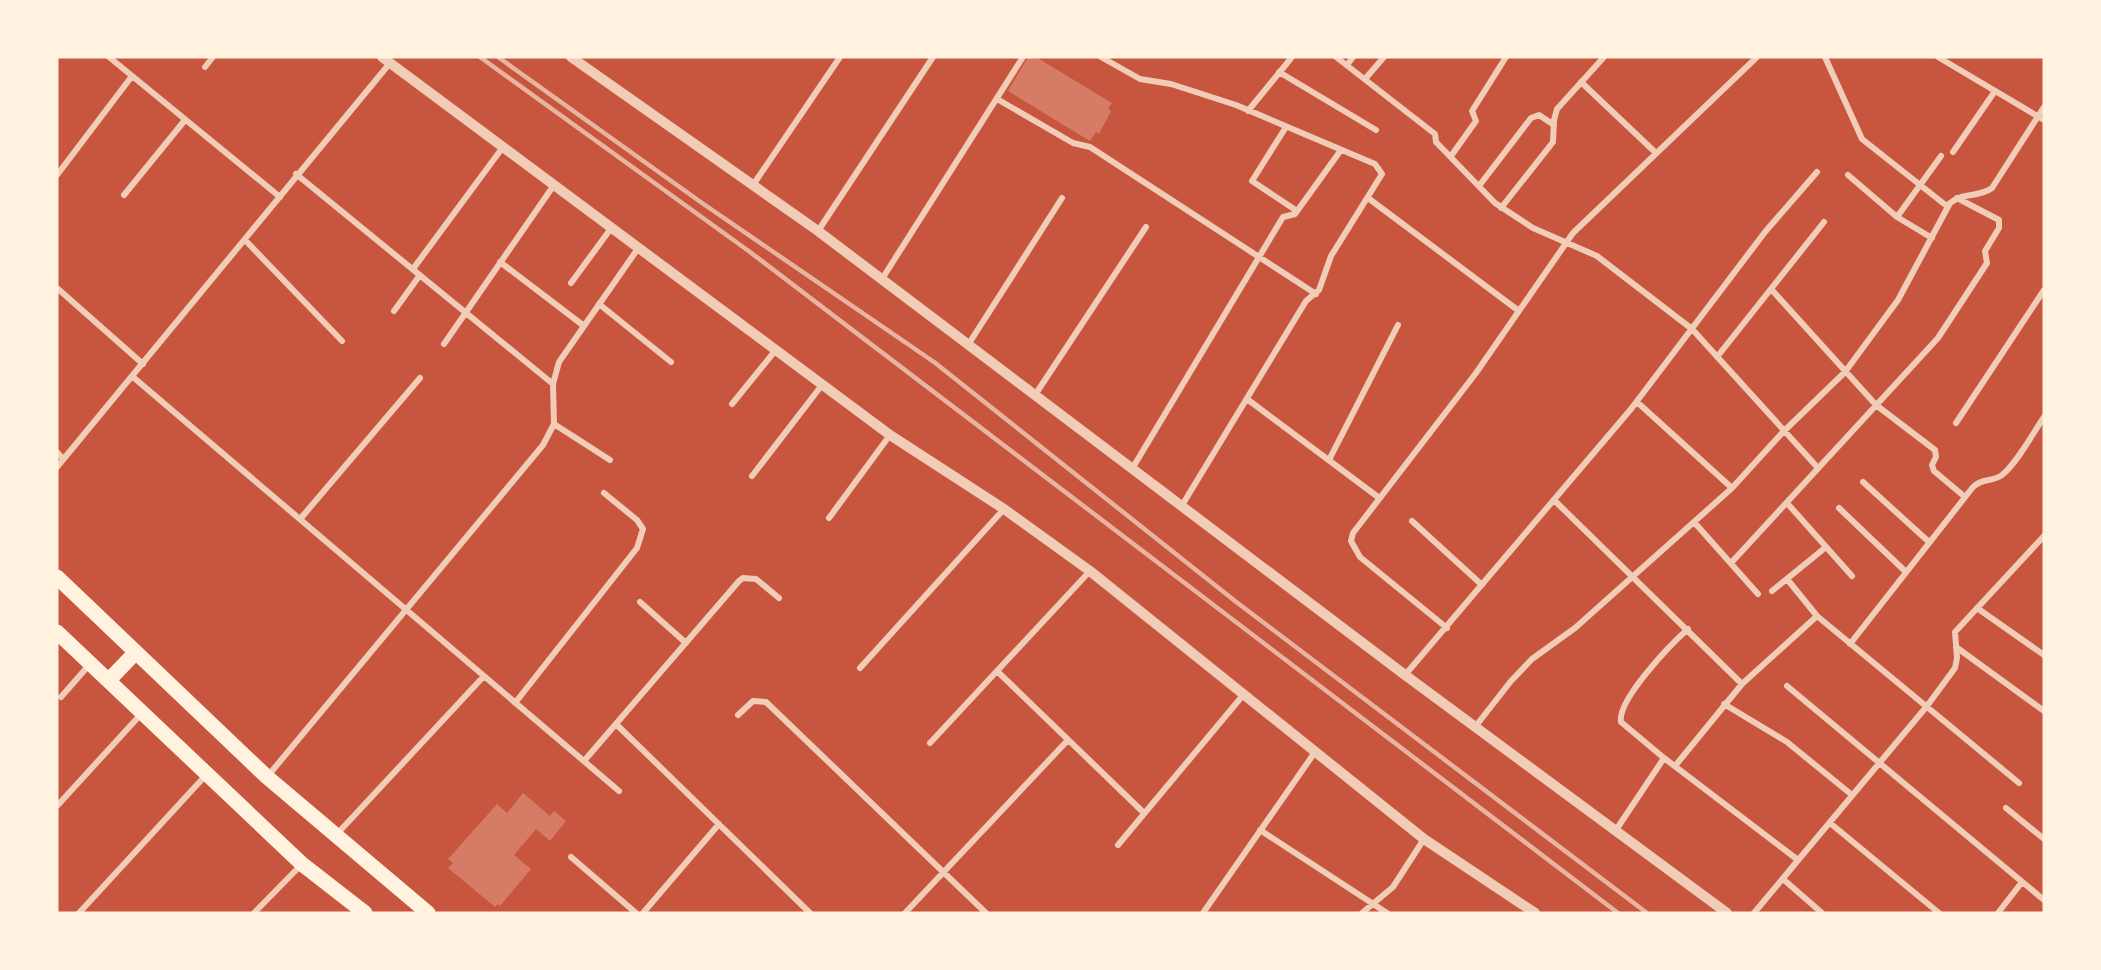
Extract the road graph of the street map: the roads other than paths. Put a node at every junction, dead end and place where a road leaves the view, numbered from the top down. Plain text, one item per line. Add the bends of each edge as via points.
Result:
1 (109, 57) edge
2 (213, 57) edge
3 (840, 57) edge
4 (933, 57) edge
5 (1023, 57) edge
6 (1101, 57) edge
7 (1292, 57) edge
8 (1336, 57) edge
9 (1353, 57) edge
10 (1384, 57) edge
11 (1506, 57) edge
12 (1604, 57) edge
13 (1756, 57) edge
14 (1825, 57) edge
15 (573, 58) edge
16 (1941, 58) edge
17 (386, 60) edge
18 (1347, 65) junction
19 (205, 67) dead end
20 (1279, 72) junction
21 (132, 76) junction
22 (1365, 79) junction
23 (1581, 82) junction
24 (1995, 91) junction
25 (997, 99) junction
26 (2044, 107) edge
27 (1248, 111) junction
28 (2041, 118) edge
29 (185, 120) junction
30 (1554, 126) junction
31 (1286, 127) junction
32 (1376, 130) dead end
33 (503, 147) junction
34 (1341, 150) junction
35 (1953, 152) dead end
36 (1656, 153) junction
37 (1451, 156) junction
38 (1941, 156) dead end
39 (1817, 172) dead end
40 (296, 174) junction
41 (57, 175) edge
42 (1848, 175) dead end
43 (1919, 184) junction
44 (554, 185) junction
45 (753, 185) junction
46 (1479, 186) junction
47 (124, 195) dead end
48 (280, 197) junction
49 (1062, 198) dead end
50 (1368, 198) junction
51 (1957, 198) junction
52 (1948, 207) junction
53 (1502, 208) junction
54 (1297, 211) junction
55 (1897, 217) junction
56 (1824, 222) dead end
57 (612, 227) junction
58 (1146, 227) dead end
59 (818, 231) junction
60 (1932, 238) junction
61 (245, 240) junction
62 (1566, 243) junction
63 (639, 247) junction
64 (1256, 257) junction
65 (500, 262) junction
66 (413, 269) junction
67 (420, 275) junction
68 (882, 279) junction
69 (571, 283) dead end
70 (57, 288) edge
71 (1771, 289) junction
72 (2044, 290) edge
73 (1316, 294) junction
74 (599, 304) junction
75 (394, 311) dead end
76 (466, 311) junction
77 (1519, 311) junction
78 (1398, 325) dead end
79 (584, 326) junction
80 (1692, 329) junction
81 (342, 341) dead end
82 (444, 344) dead end
83 (968, 345) junction
84 (775, 351) junction
85 (1717, 357) junction
86 (671, 362) dead end
87 (143, 364) junction
88 (1845, 372) junction
89 (133, 377) junction
90 (420, 378) dead end
91 (553, 384) junction
92 (822, 385) junction
93 (1035, 395) junction
94 (1247, 399) junction
95 (1637, 402) junction
96 (732, 404) dead end
97 (1876, 405) junction
98 (2044, 417) edge
99 (1956, 423) dead end
100 (554, 424) junction
101 (1783, 432) junction
102 (890, 435) junction
103 (57, 452) edge
104 (63, 459) junction
105 (610, 459) dead end
106 (1329, 460) junction
107 (57, 467) edge
108 (1818, 468) junction
109 (1132, 469) junction
110 (752, 476) dead end
111 (1863, 482) dead end
112 (1732, 488) junction
113 (604, 493) dead end
114 (1378, 497) junction
115 (1965, 497) junction
116 (1554, 500) junction
117 (1787, 503) junction
118 (1181, 507) junction
119 (1839, 508) dead end
120 (1004, 509) junction
121 (301, 518) junction
122 (829, 518) dead end
123 (1412, 521) dead end
124 (1694, 522) junction
125 (2044, 536) edge
126 (1929, 543) junction
127 (1826, 547) junction
128 (1731, 563) junction
129 (1090, 572) junction
130 (1906, 572) junction
131 (1632, 576) junction
132 (1852, 576) dead end
133 (57, 577) edge
134 (1787, 579) junction
135 (1482, 585) junction
136 (1772, 591) dead end
137 (1758, 594) dead end
138 (779, 598) dead end
139 (640, 602) dead end
140 (1977, 608) junction
141 (406, 610) junction
142 (1817, 616) junction
143 (1447, 628) junction
144 (1688, 629) junction
145 (57, 632) edge
146 (686, 643) junction
147 (1850, 644) junction
148 (1956, 647) junction
149 (135, 653) junction
150 (2044, 655) edge
151 (91, 663) junction
152 (860, 668) dead end
153 (997, 671) junction
154 (1405, 675) junction
155 (484, 676) junction
156 (109, 680) junction
157 (1742, 684) junction
158 (1787, 686) dead end
159 (1245, 694) junction
160 (61, 697) dead end
161 (515, 703) junction
162 (1724, 704) junction
163 (1927, 706) junction
164 (2044, 711) edge
165 (142, 712) junction
166 (738, 715) dead end
167 (616, 724) junction
168 (1475, 727) junction
169 (1068, 740) junction
170 (930, 743) dead end
171 (1315, 752) junction
172 (1664, 758) junction
173 (584, 761) junction
174 (1879, 763) junction
175 (1675, 766) junction
176 (206, 775) junction
177 (267, 777) junction
178 (2019, 783) dead end
179 (619, 791) dead end
180 (1852, 795) junction
181 (57, 806) edge
182 (2006, 808) dead end
183 (1143, 813) junction
184 (1830, 823) junction
185 (719, 824) junction
186 (1260, 830) junction
187 (1616, 830) junction
188 (335, 836) junction
189 (1424, 839) junction
190 (2044, 839) edge
191 (1118, 844) dead end
192 (571, 857) dead end
193 (1798, 860) junction
194 (302, 864) junction
195 (944, 872) junction
196 (1783, 879) junction
197 (2022, 882) junction
198 (2044, 900) edge
199 (1372, 903) junction
200 (79, 913) edge
201 (254, 913) edge
202 (365, 913) edge
203 (428, 913) edge
204 (636, 913) edge
205 (643, 913) edge
206 (810, 913) edge
207 (905, 913) edge
208 (986, 913) edge
209 (1203, 913) edge
210 (1362, 913) edge
211 (1387, 913) edge
212 (1535, 913) edge
213 (1727, 913) edge
214 (1754, 913) edge
215 (1822, 913) edge
216 (1939, 913) edge
217 (1998, 913) edge

1 - 21 street
2 - 19 street
3 - 45 street
4 - 59 street
5 - 25 street
6 - 27 street via 1140,79 1171,84
7 - 20 street
8 - 18 street
9 - 18 street
10 - 22 street
11 - 37 street via 1472,111 1476,121
12 - 23 street
13 - 36 street
14 - 43 street via 1862,139
15 - 45 street
16 - 24 street
17 - 33 street
17 - 40 street
18 - 22 street
20 - 27 street
20 - 32 street
21 - 29 street
21 - 41 street
22 - 37 street via 1435,134 1436,142
23 - 30 street via 1557,109
23 - 36 street
24 - 28 street
24 - 35 street
25 - 64 street via 1072,143 1090,147
25 - 68 street
26 - 28 street
27 - 31 street
28 - 51 street via 1992,188 1983,194
29 - 47 street
29 - 48 street
30 - 46 street via 1539,114 1531,118
30 - 53 street via 1553,142
31 - 34 street
31 - 54 street via 1252,181
33 - 44 street
33 - 66 street
34 - 50 street via 1375,164 1382,174
34 - 54 street
36 - 62 street
37 - 46 street
38 - 43 street
39 - 80 street via 1765,232
40 - 48 street
40 - 66 street
42 - 55 street
43 - 52 street
43 - 55 street
44 - 57 street
44 - 65 street
45 - 59 street
46 - 53 street
48 - 61 street
49 - 83 street
50 - 73 street via 1331,256
50 - 77 street
51 - 52 street
51 - 97 street via 1998,220 1999,228 1985,251 1988,261 1944,330
52 - 60 street
53 - 62 street
54 - 64 street via 1293,216 1283,217
55 - 60 street
56 - 71 street
57 - 63 street
57 - 69 street
58 - 93 street
59 - 68 street
60 - 88 street via 1898,300
61 - 81 street
61 - 87 street
62 - 77 street
62 - 80 street via 1597,256
63 - 74 street
63 - 84 street
64 - 73 street
64 - 109 street
65 - 76 street
65 - 79 street
66 - 67 street
67 - 75 street
67 - 76 street
68 - 83 street
70 - 87 street
71 - 85 street
71 - 88 street
72 - 99 street
73 - 94 street via 1306,301
74 - 79 street
74 - 86 street
76 - 82 street
76 - 91 street
77 - 114 street via 1437,426
78 - 106 street
79 - 91 street via 559,362
80 - 85 street
80 - 95 street
83 - 93 street
84 - 92 street
84 - 96 street
85 - 101 street
87 - 89 street
88 - 97 street
88 - 101 street
89 - 104 street
89 - 121 street
90 - 121 street
91 - 100 street
92 - 102 street
92 - 110 street
93 - 109 street
94 - 106 street
94 - 118 street
95 - 112 street
95 - 116 street
97 - 108 street
97 - 115 street via 1935,450 1934,471
98 - 115 street via 2005,473 1978,482
100 - 105 street
100 - 141 street via 543,445
101 - 108 street
101 - 112 street
102 - 120 street
102 - 122 street
103 - 104 street
104 - 107 street
106 - 114 street
108 - 117 street
109 - 118 street
111 - 126 street
112 - 124 street
113 - 161 street via 643,529 637,548
114 - 143 street via 1353,533 1354,550
115 - 126 street
116 - 131 street
116 - 135 street
117 - 127 street
117 - 128 street
118 - 154 street
119 - 130 street
120 - 129 street
120 - 152 street
121 - 141 street
123 - 135 street
124 - 128 street
124 - 131 street
125 - 140 street
126 - 130 street
127 - 132 street
127 - 134 street
128 - 137 street
129 - 153 street
129 - 159 street
130 - 147 street
131 - 144 street
131 - 168 street via 1575,628 1532,659
133 - 149 main road
134 - 136 street
134 - 142 street
135 - 143 street
138 - 146 street via 756,579 743,578
139 - 146 street
140 - 148 street via 1954,632
140 - 150 street
141 - 155 street
141 - 177 street
142 - 147 street
142 - 157 street
143 - 154 street
144 - 157 street
144 - 172 street via 1647,671 1620,716 1624,726
145 - 151 main road
146 - 167 street
147 - 163 street
148 - 163 street via 1954,668
148 - 164 street
149 - 156 main road
149 - 177 main road
151 - 156 main road
151 - 160 street
153 - 169 street
153 - 170 street
154 - 168 street
155 - 161 street
155 - 188 street
156 - 165 main road
157 - 162 street
158 - 174 street
159 - 171 street
159 - 183 street
161 - 173 street
162 - 175 street
162 - 180 street via 1787,742
163 - 174 street
163 - 178 street
165 - 176 main road
165 - 181 street
166 - 195 street via 753,701 766,702
167 - 173 street
167 - 185 street
168 - 187 street
169 - 183 street
169 - 195 street
171 - 186 street
171 - 189 street
172 - 175 street
172 - 187 street
173 - 179 street
174 - 180 street
174 - 197 street
175 - 193 street
176 - 194 main road
176 - 200 street
177 - 188 main road
180 - 184 street
182 - 190 street
183 - 191 street
184 - 193 street
184 - 216 street
185 - 205 street
185 - 206 street
186 - 199 street
186 - 209 street
187 - 213 street
188 - 203 main road
189 - 199 street via 1393,887
189 - 212 street
192 - 204 street
193 - 196 street
194 - 201 street
194 - 202 main road
195 - 207 street
195 - 208 street
196 - 214 street
196 - 215 street
197 - 198 street
197 - 217 street
199 - 210 street
199 - 211 street

